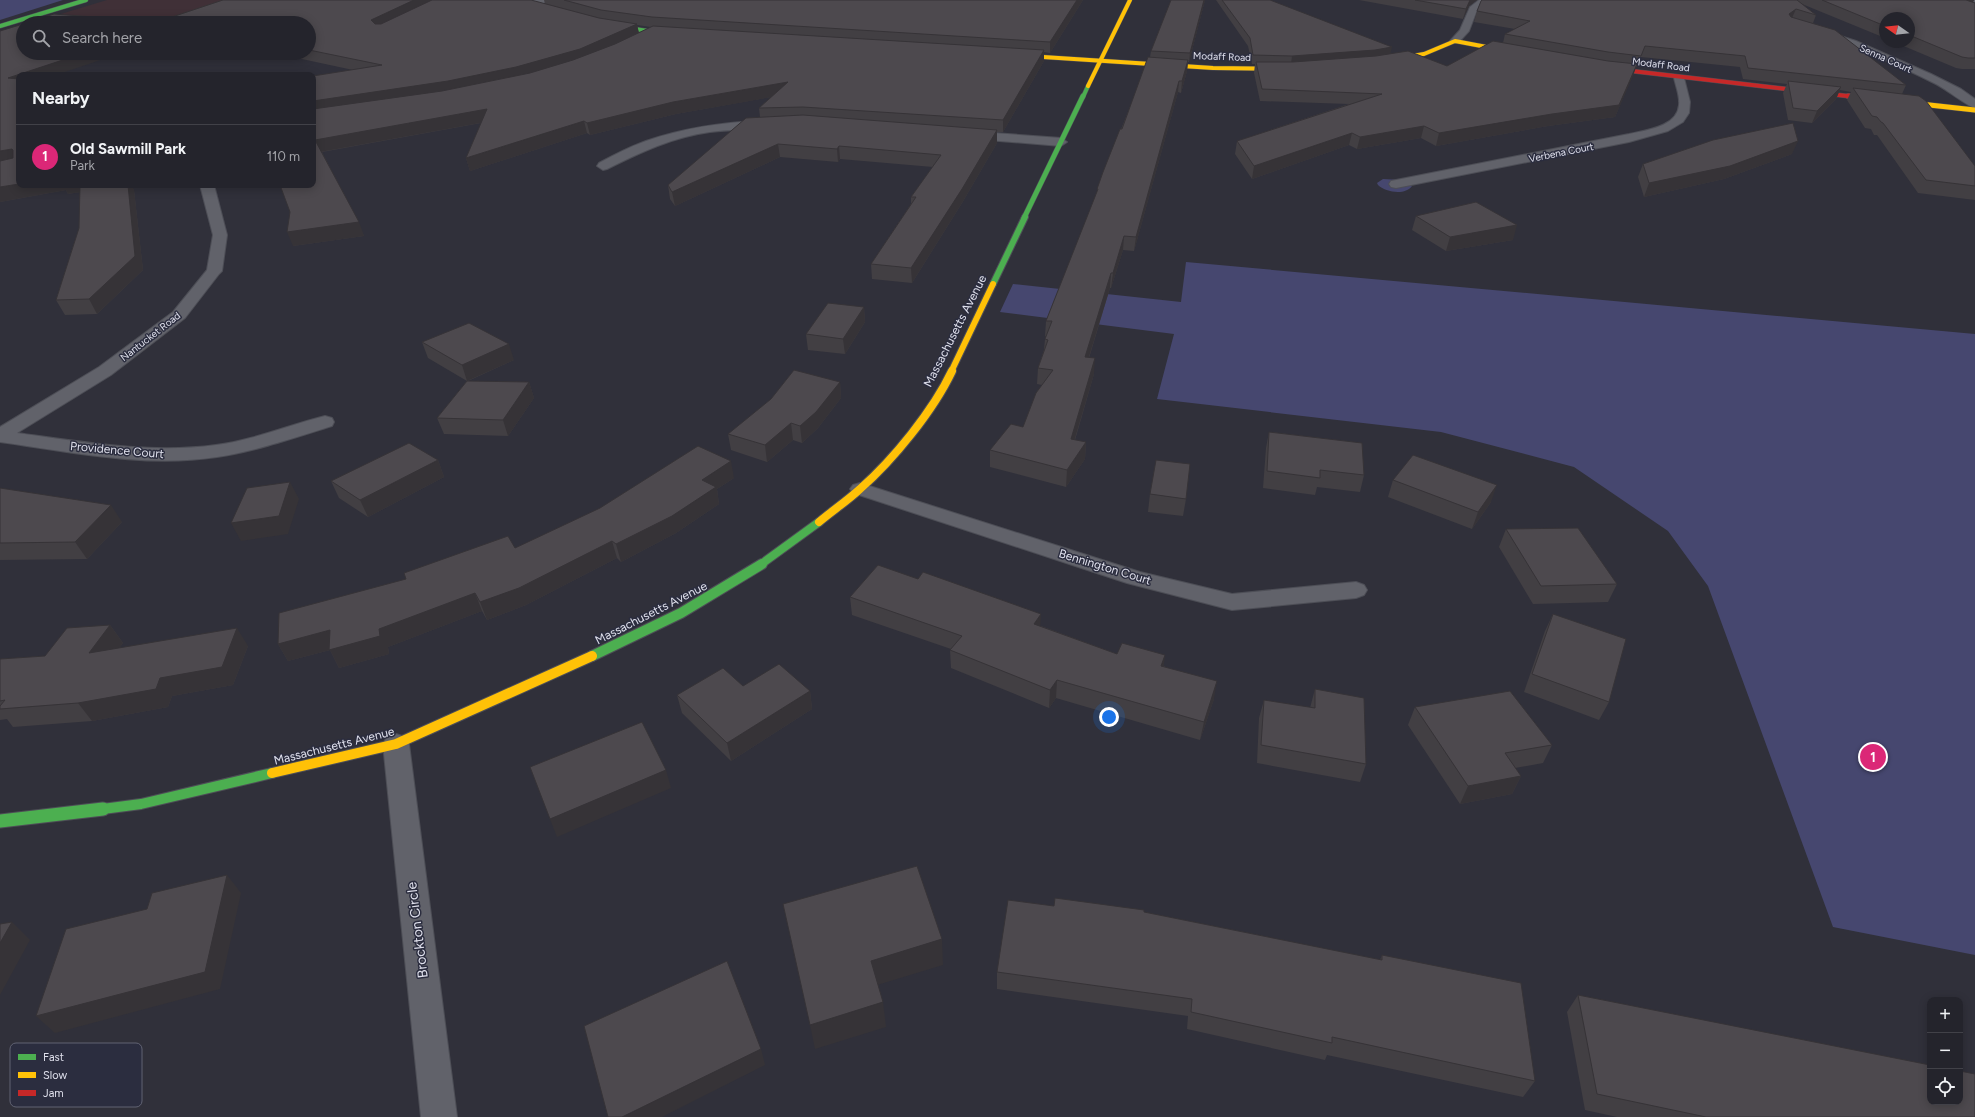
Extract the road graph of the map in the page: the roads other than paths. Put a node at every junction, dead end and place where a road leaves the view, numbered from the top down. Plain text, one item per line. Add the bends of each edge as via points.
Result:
1 (86, 0) edge
2 (544, 0) edge
3 (1130, 0) edge
4 (1485, 0) edge
5 (1964, 0) edge
6 (518, 1) edge
7 (530, 3) junction
8 (1975, 3) edge
9 (552, 10) edge
10 (33, 16) edge
11 (16, 21) edge
12 (602, 24) edge
13 (0, 26) edge
14 (1814, 31) edge
15 (654, 32) junction
16 (686, 34) edge
17 (1455, 41) junction
18 (635, 42) edge
19 (1520, 53) edge
20 (1003, 54) edge
21 (1100, 60) junction
22 (1380, 62) edge
23 (1596, 67) edge
24 (1291, 69) edge
25 (1679, 78) junction
26 (1975, 105) edge
27 (1975, 110) edge
28 (781, 123) edge
29 (954, 134) edge
30 (1061, 142) junction
31 (603, 166) dead end
32 (1396, 184) dead end
33 (209, 188) edge
34 (326, 422) dead end
35 (0, 435) edge
36 (860, 489) junction
37 (1356, 590) dead end
38 (396, 744) junction
39 (0, 821) edge
40 (439, 1117) edge

1 - 10 street
2 - 7 street
3 - 21 street, Massachusetts Avenue
4 - 17 street via 1473,9 1464,31
5 - 8 street
6 - 7 street
7 - 9 street
11 - 13 street
12 - 15 street
14 - 26 street, Senna Court via 1844,40 1940,82 1965,96
15 - 16 street
15 - 18 street
17 - 19 street
17 - 22 street via 1424,54
20 - 21 street, Modaff Road
21 - 24 street, Modaff Road via 1213,68
21 - 30 street, Massachusetts Avenue
23 - 25 street, Modaff Road
25 - 27 street, Modaff Road
25 - 32 street, Verbena Court via 1684,109 1680,120 1664,128 1630,138
28 - 31 street via 691,131 650,143
29 - 30 street
30 - 36 street, Massachusetts Avenue via 946,383 914,429
33 - 35 street, Nantucket Road via 220,235 214,271 179,315 105,371
34 - 35 street, Providence Court via 262,442 217,451 181,454 112,452
36 - 37 street, Bennington Court via 1135,578 1232,602
36 - 38 street, Massachusetts Avenue via 780,552 684,612 615,646
38 - 39 street, Massachusetts Avenue via 141,804
38 - 40 street, Brockton Circle

